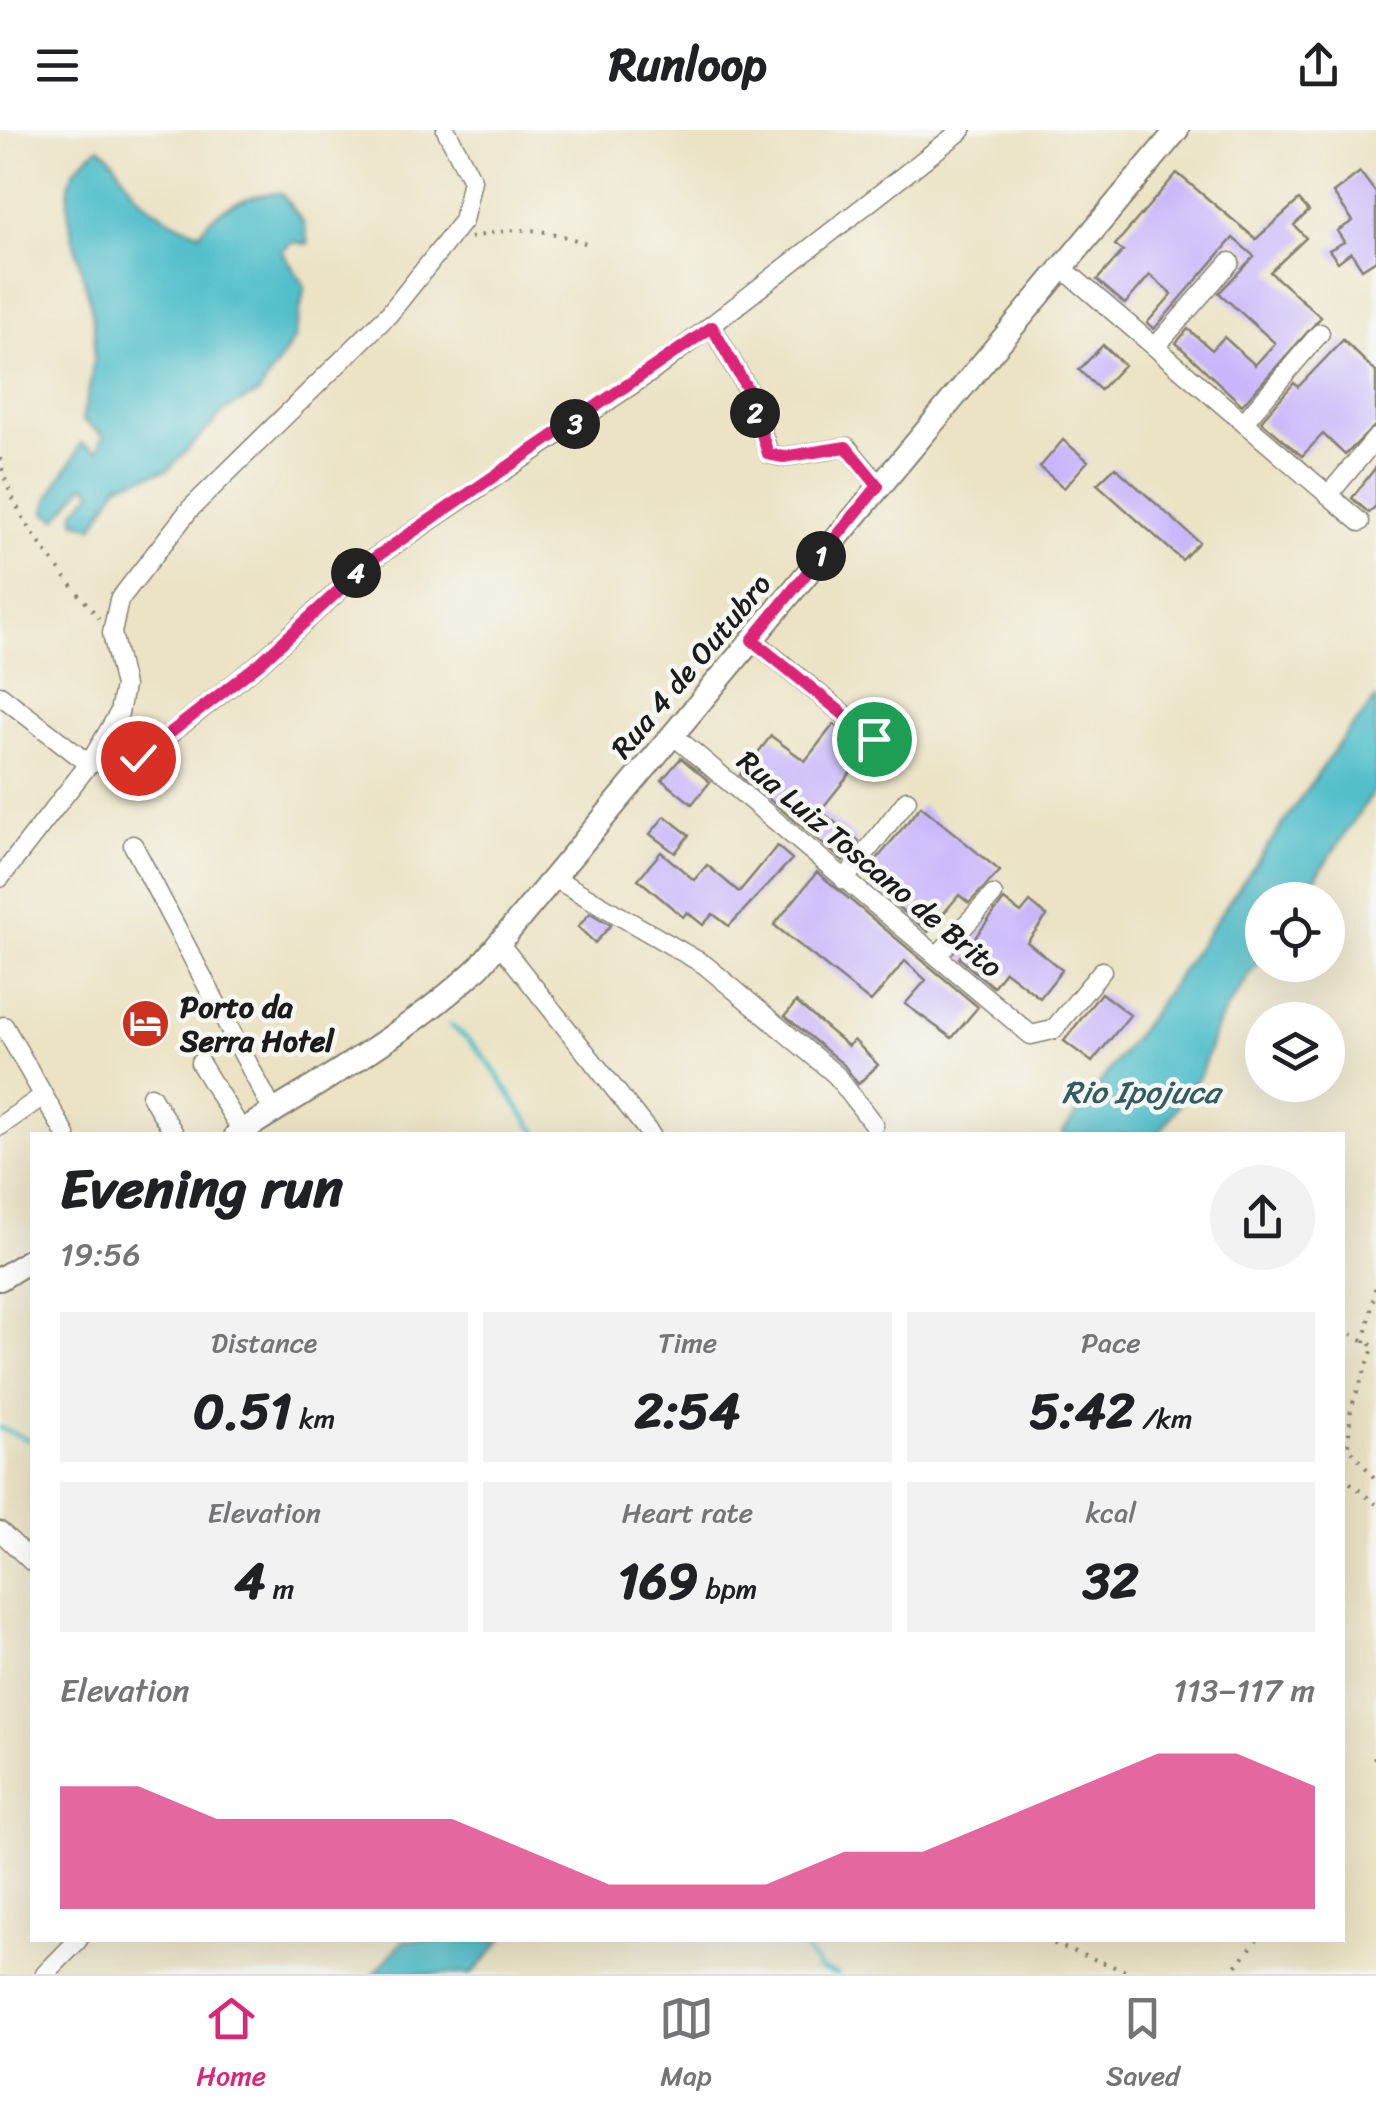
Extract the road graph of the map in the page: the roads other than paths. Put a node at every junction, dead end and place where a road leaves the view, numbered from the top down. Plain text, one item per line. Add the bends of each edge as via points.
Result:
1 (446, 130) edge
2 (962, 130) edge
3 (1170, 133) edge
4 (1230, 262) dead end
5 (1060, 266) junction
6 (712, 327) junction
7 (1320, 333) dead end
8 (1156, 346) junction
9 (1244, 422) junction
10 (1376, 438) edge
11 (878, 486) junction
12 (1330, 493) junction
13 (1360, 522) dead end
14 (752, 640) junction
15 (0, 694) edge
16 (673, 735) junction
17 (874, 739) dead end
18 (89, 764) junction
19 (907, 800) dead end
20 (133, 845) dead end
21 (0, 878) edge
22 (554, 878) junction
23 (844, 880) junction
24 (992, 894) dead end
25 (499, 942) junction
26 (938, 955) junction
27 (1102, 971) dead end
28 (4, 1026) dead end
29 (200, 1063) dead end
30 (43, 1096) junction
31 (151, 1096) dead end
32 (273, 1111) junction
33 (0, 1126) edge
34 (874, 1126) dead end
35 (64, 1132) edge
36 (173, 1132) edge
37 (238, 1132) edge
38 (241, 1132) edge
39 (649, 1132) edge
40 (30, 1260) edge
41 (0, 1280) edge
42 (0, 1531) edge
43 (30, 1560) edge
44 (76, 1942) edge
45 (45, 1974) edge

1 - 18 street via 472,180 463,222 389,314 190,508 120,600 112,633 123,700
2 - 6 street
3 - 5 main road, Rua 4 de Outubro
4 - 8 street
5 - 8 street
5 - 11 main road, Rua 4 de Outubro
6 - 11 street via 749,392 768,454 846,447
6 - 18 street via 373,559 260,663 146,753
7 - 9 street
8 - 9 street
9 - 12 street
10 - 12 street
11 - 14 main road, Rua 4 de Outubro
12 - 13 street
14 - 16 main road, Rua 4 de Outubro
14 - 17 street
15 - 18 street
16 - 22 main road, Rua 4 de Outubro
16 - 23 street, Rua Luiz Toscano de Brito
18 - 21 street
19 - 23 street
20 - 32 street
22 - 25 main road, Rua 4 de Outubro
22 - 34 street via 705,965 836,1076
23 - 26 street, Rua Luiz Toscano de Brito
24 - 26 street
25 - 32 main road, Rua 4 de Outubro via 448,996
25 - 39 street
26 - 27 street, Rua Luiz Toscano de Brito via 1031,1035 1053,1030
28 - 30 street
29 - 37 street
30 - 33 street
30 - 35 street
31 - 36 street
32 - 38 main road, Rua 4 de Outubro
40 - 41 main road
42 - 43 street
44 - 45 street

